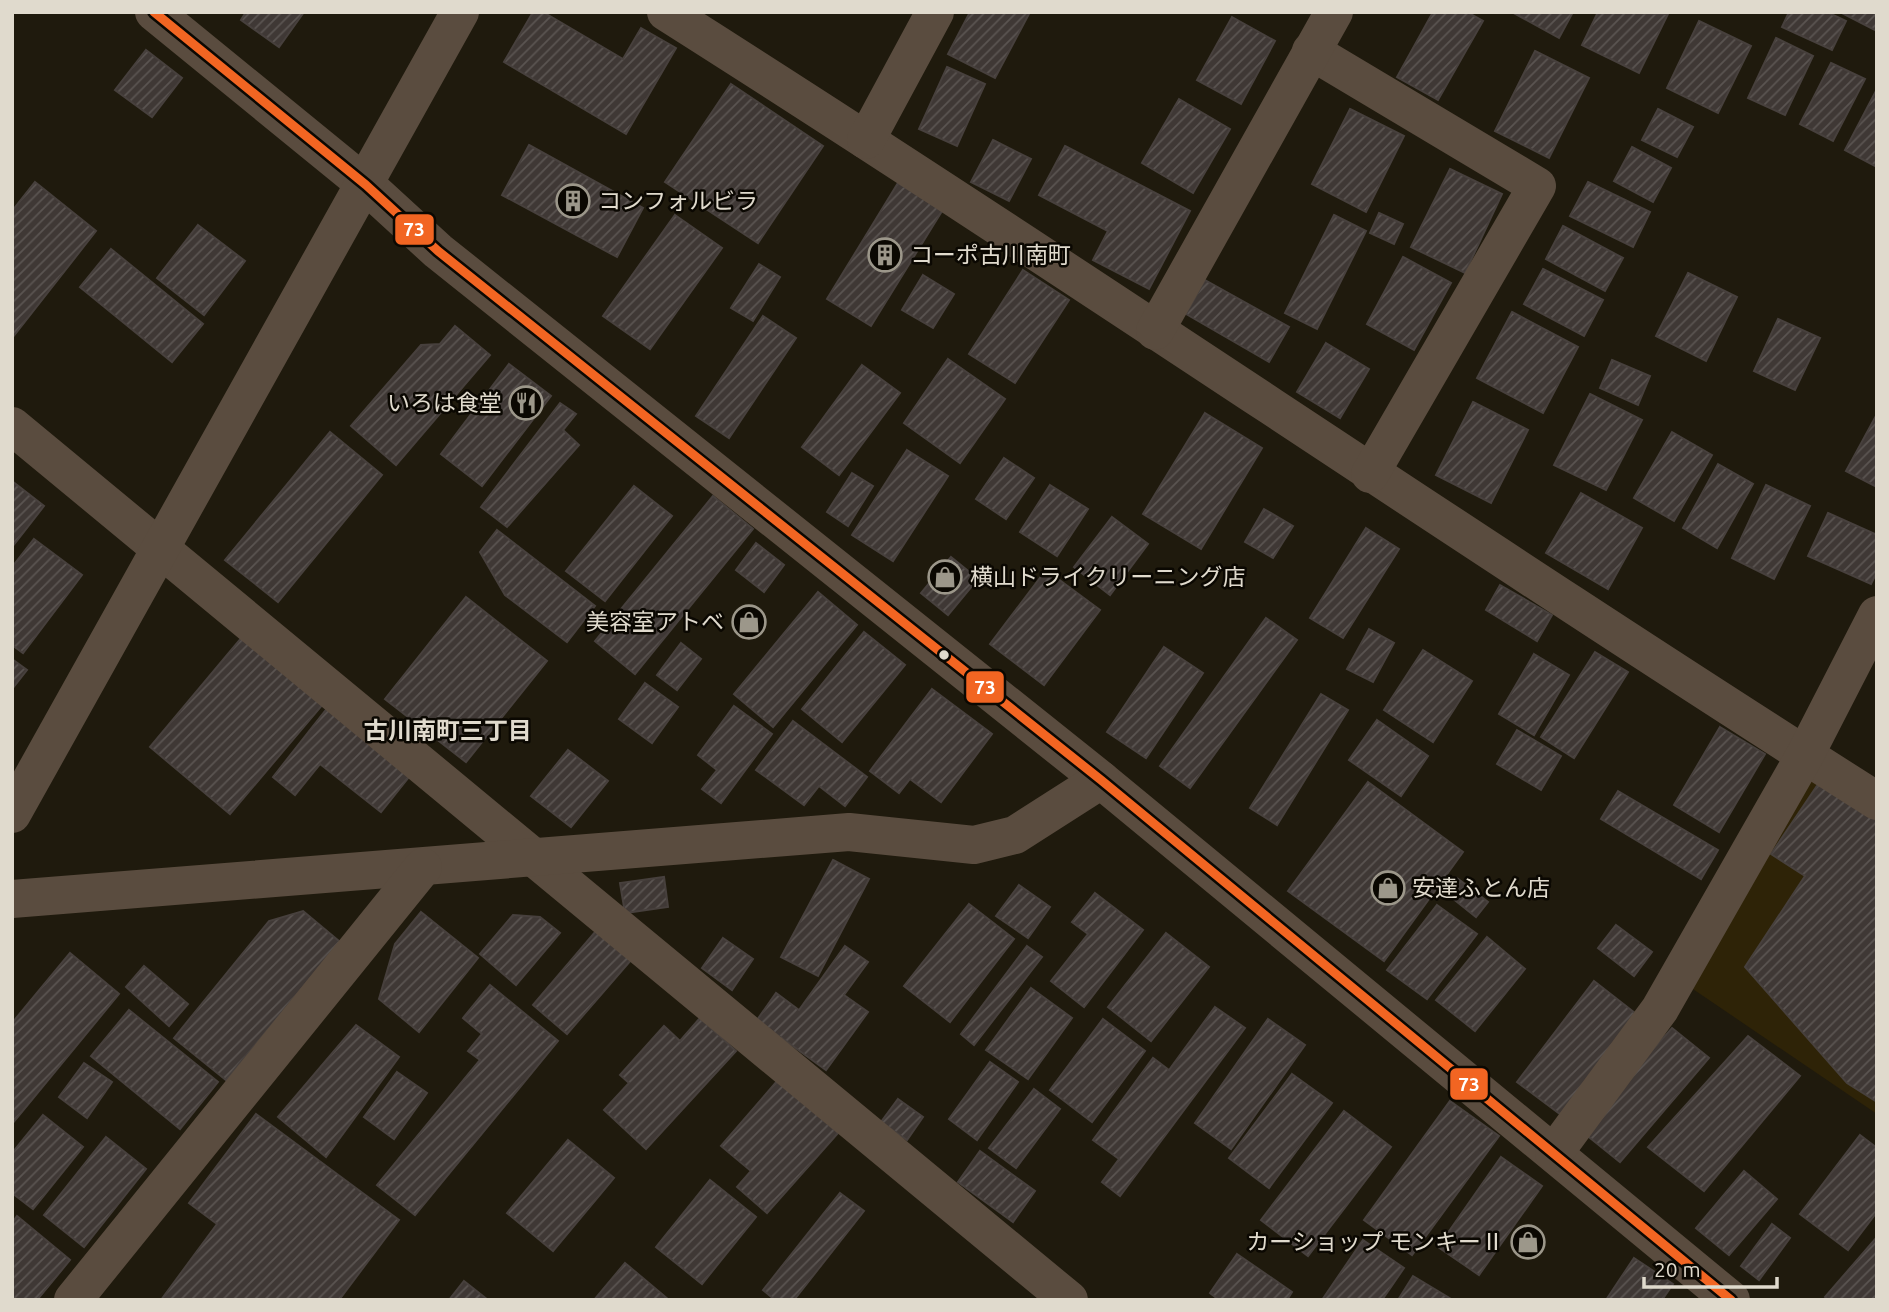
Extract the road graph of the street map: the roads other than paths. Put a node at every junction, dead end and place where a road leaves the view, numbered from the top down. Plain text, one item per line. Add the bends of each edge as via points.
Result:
1 (154, 12) edge
2 (460, 12) edge
3 (666, 12) edge
4 (935, 12) edge
5 (1334, 12) edge
6 (1311, 51) junction
7 (866, 140) junction
8 (366, 185) junction
9 (1155, 331) junction
10 (12, 426) edge
11 (1370, 474) junction
12 (161, 550) junction
13 (1874, 625) edge
14 (1805, 755) junction
15 (1101, 780) junction
16 (1877, 801) edge
17 (12, 814) edge
18 (537, 857) junction
19 (423, 867) junction
20 (12, 900) edge
21 (1554, 1153) junction
22 (72, 1300) edge
23 (1069, 1300) edge
24 (1731, 1300) edge

1 - 8 street
2 - 8 street
3 - 7 street
4 - 7 street
5 - 6 street
6 - 9 street
6 - 11 street via 1537,186
7 - 9 street
8 - 12 street
8 - 15 street via 438,251
9 - 11 street
10 - 12 street
11 - 14 street
12 - 17 street
12 - 18 street
13 - 14 street
14 - 16 street
14 - 21 street via 1660,1009
15 - 18 street via 1015,835 974,845 849,832
15 - 21 street
18 - 19 street
18 - 23 street
19 - 20 street
19 - 22 street
21 - 24 street

